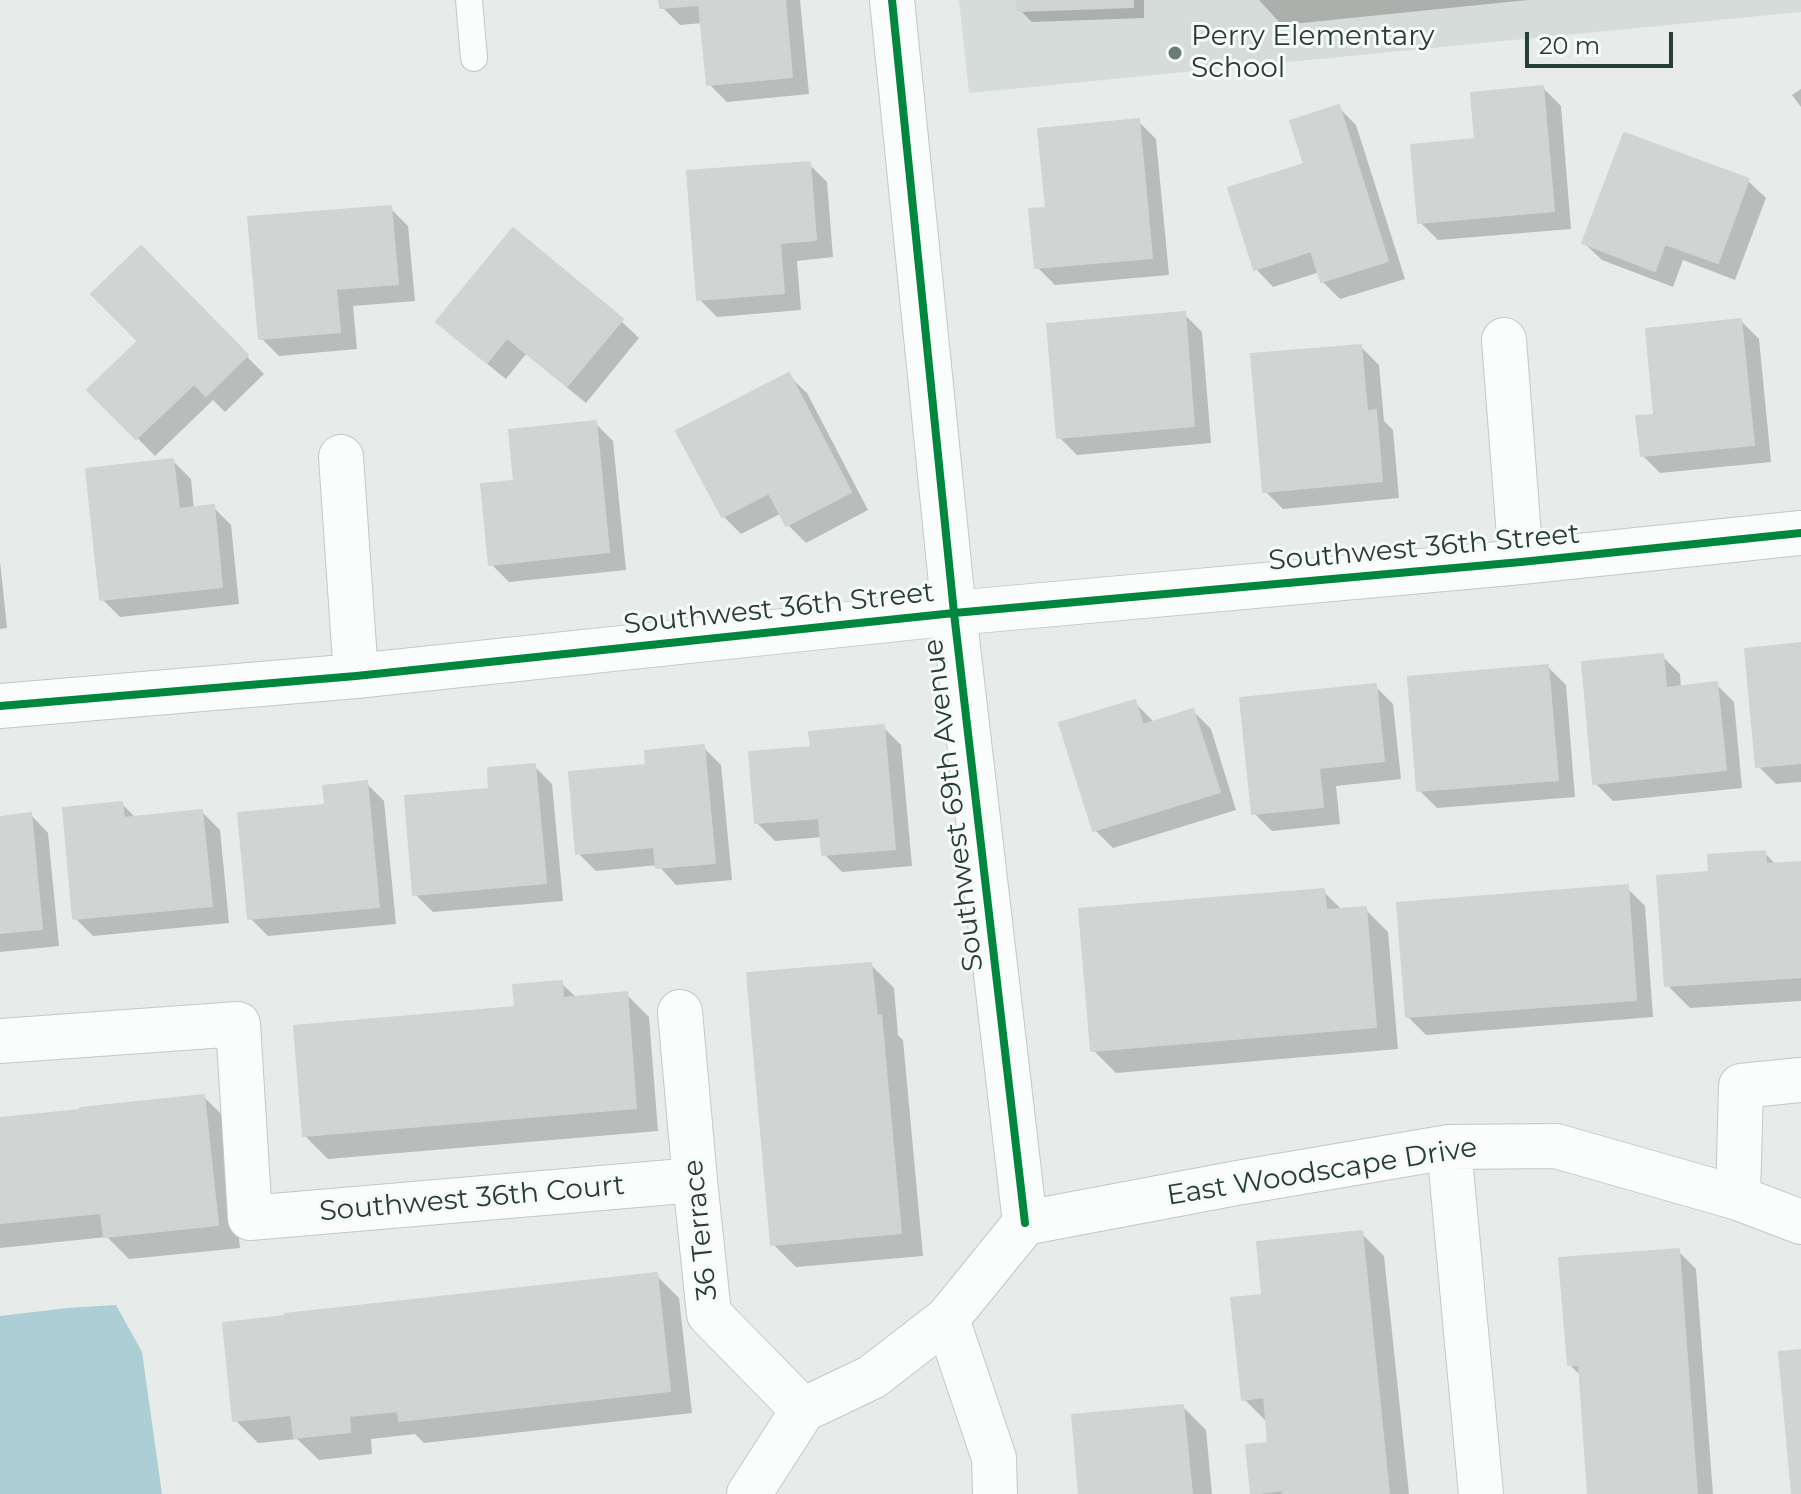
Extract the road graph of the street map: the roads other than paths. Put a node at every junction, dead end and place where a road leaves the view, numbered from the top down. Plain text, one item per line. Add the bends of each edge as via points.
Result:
1 (469, 0) edge
2 (892, 0) edge
3 (474, 58) dead end
4 (1504, 340) dead end
5 (341, 457) dead end
6 (1801, 533) edge
7 (1521, 562) junction
8 (954, 613) junction
9 (356, 676) junction
10 (0, 706) edge
11 (680, 1012) dead end
12 (0, 1041) edge
13 (1801, 1080) edge
14 (1449, 1147) junction
15 (695, 1180) junction
16 (1738, 1198) junction
17 (1801, 1222) edge
18 (1025, 1223) junction
19 (947, 1319) junction
20 (803, 1410) junction
21 (749, 1494) edge
22 (995, 1494) edge
23 (1481, 1494) edge

1 - 3 lane
2 - 8 street, Southwest 69th Avenue
4 - 7 street
5 - 9 street
6 - 7 street, Southwest 36th Street
7 - 8 street, Southwest 36th Street
8 - 9 street, Southwest 36th Street
8 - 18 street, Southwest 69th Avenue
9 - 10 street, Southwest 36th Street
11 - 15 street, 36 Terrace
12 - 15 street, Southwest 36th Court via 238,1024 250,1218
13 - 16 street via 1741,1086
14 - 16 street, East Woodscape Drive via 1556,1146
14 - 18 street, East Woodscape Drive
14 - 23 street
15 - 20 street, 36 Terrace via 709,1314
16 - 17 street, East Woodscape Drive
18 - 19 street
19 - 20 street via 872,1377
19 - 22 street via 994,1458
20 - 21 street

